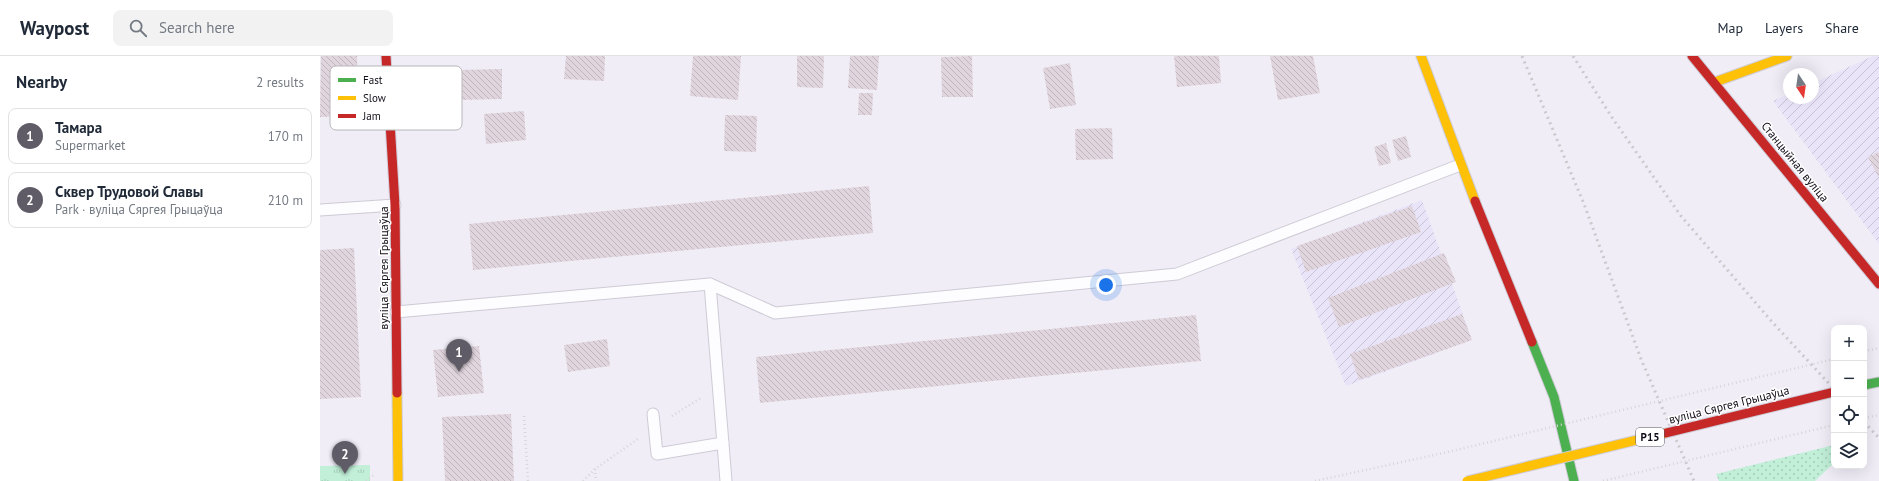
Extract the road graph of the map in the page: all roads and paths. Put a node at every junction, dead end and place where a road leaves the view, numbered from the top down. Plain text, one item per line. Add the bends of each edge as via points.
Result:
1 (386, 56) edge
2 (1421, 56) edge
3 (1692, 56) edge
4 (1787, 56) edge
5 (387, 66) edge
6 (1715, 82) junction
7 (391, 130) edge
8 (1460, 165) junction
9 (396, 205) junction
10 (320, 210) edge
11 (710, 284) junction
12 (1879, 284) edge
13 (396, 312) junction
14 (1879, 348) edge
15 (1867, 350) edge
16 (1831, 360) edge
17 (1879, 382) edge
18 (1867, 384) edge
19 (1831, 393) edge
20 (653, 414) dead end
21 (1879, 414) edge
22 (524, 416) dead end
23 (1867, 417) edge
24 (1831, 426) edge
25 (723, 443) junction
26 (595, 468) dead end
27 (398, 481) edge
28 (528, 481) edge
29 (596, 481) edge
30 (726, 481) edge
31 (1314, 481) edge
32 (1467, 481) edge
33 (1574, 481) edge
34 (1603, 481) edge

1 - 5 street, вуліца Сяргея Грыцаўца
2 - 8 street
3 - 6 street, Станцыйная вуліца
4 - 6 street
6 - 12 street, Станцыйная вуліца
7 - 9 street, вуліца Сяргея Грыцаўца
8 - 11 lane via 1177,274 775,312
8 - 33 street via 1554,397
9 - 10 lane
9 - 13 street, вуліца Сяргея Грыцаўца
11 - 13 lane
11 - 25 lane
13 - 27 street, вуліца Сяргея Грыцаўца
14 - 15 path
16 - 31 path, bridge via 1448,452
17 - 18 street
19 - 32 street, вуліца Сяргея Грыцаўца / Р15, bridge
20 - 25 lane via 657,454
21 - 23 path
22 - 28 path
24 - 34 path, bridge
25 - 30 lane
26 - 29 path

